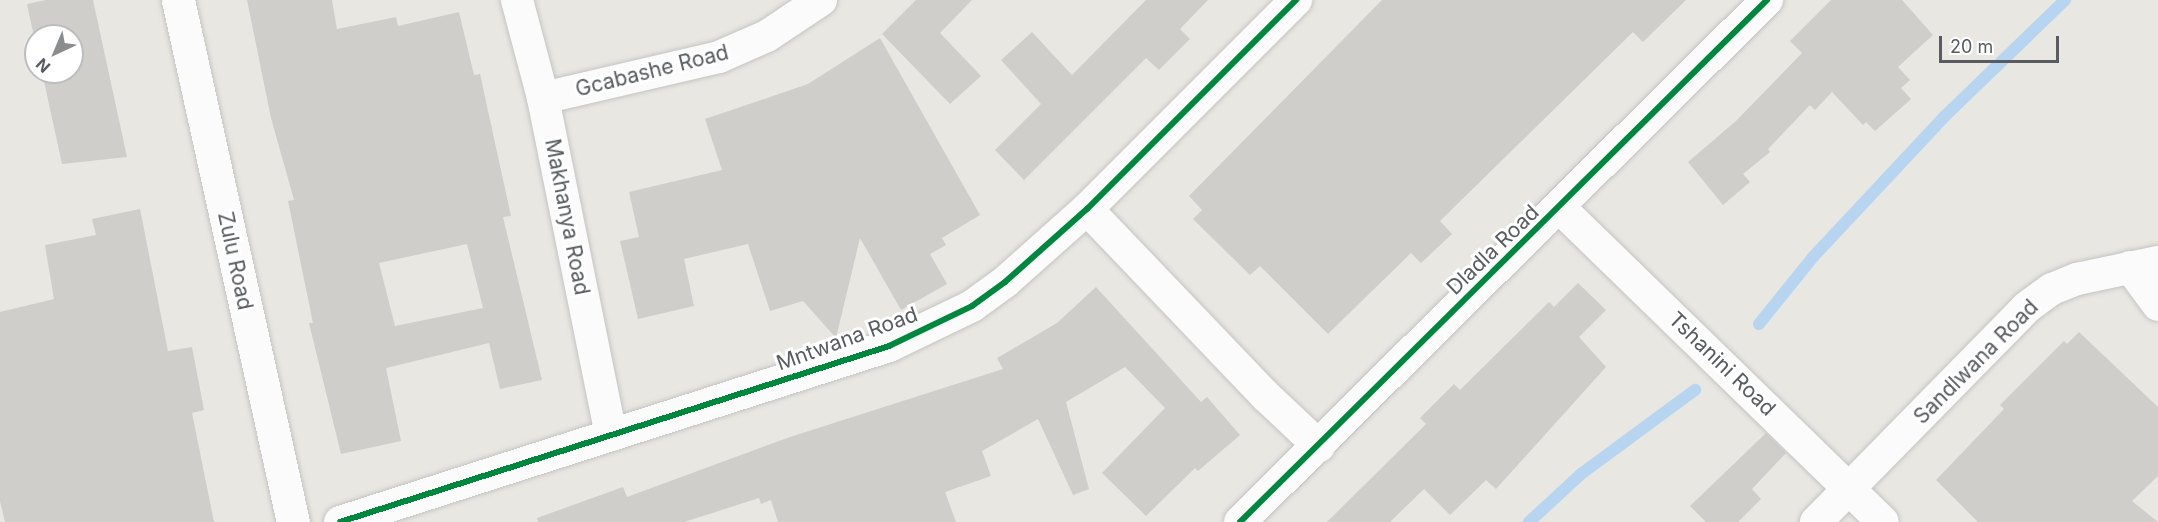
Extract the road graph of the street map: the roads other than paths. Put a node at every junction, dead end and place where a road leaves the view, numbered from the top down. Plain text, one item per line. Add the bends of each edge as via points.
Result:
1 (178, 0) edge
2 (517, 0) edge
3 (820, 0) edge
4 (1296, 0) edge
5 (1767, 0) edge
6 (543, 98) junction
7 (1560, 208) junction
8 (1087, 209) junction
9 (2144, 265) edge
10 (2158, 305) edge
11 (611, 435) junction
12 (1319, 446) junction
13 (1851, 489) junction
14 (293, 522) edge
15 (340, 522) edge
16 (1240, 522) edge
17 (1816, 522) edge
18 (1883, 522) edge

1 - 14 street, Zulu Road
2 - 6 street, Makhanya Road
3 - 6 street, Gcabashe Road via 767,36 719,57
4 - 8 street, Mntwana Road
5 - 7 street, Dladla Road
6 - 11 street, Makhanya Road
7 - 12 street, Dladla Road
7 - 13 street, Tshanini Road
8 - 11 street, Mntwana Road via 1005,282 972,306 918,334
8 - 12 street
9 - 10 street
9 - 13 street, Sandlwana Road via 2077,279 2052,289 2027,307
11 - 15 street, Mntwana Road
12 - 16 street, Dladla Road
13 - 17 street, Sandlwana Road
13 - 18 street, Tshanini Road

